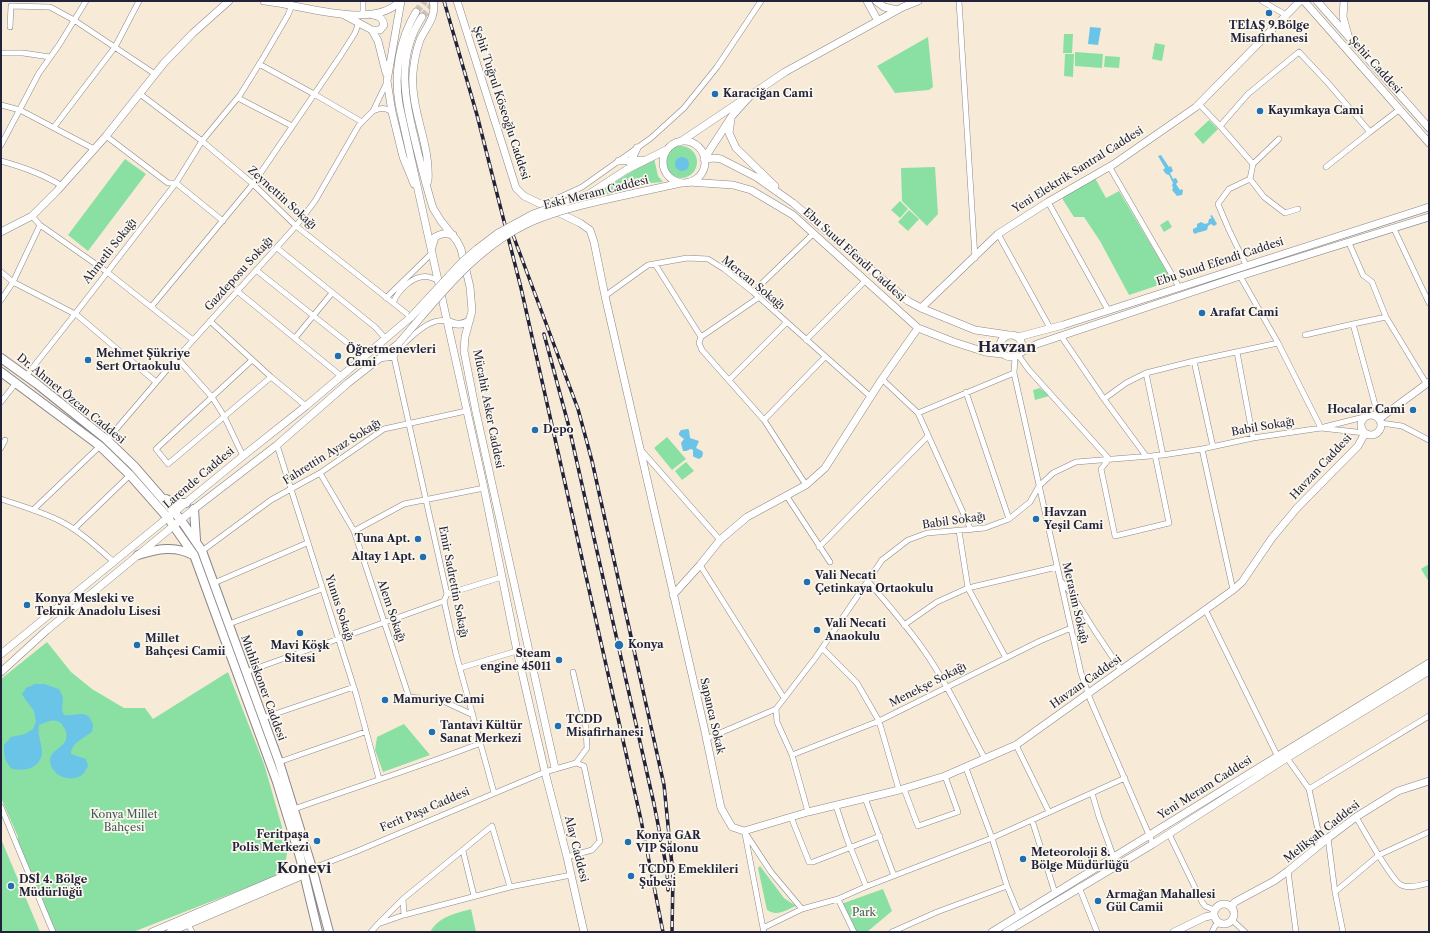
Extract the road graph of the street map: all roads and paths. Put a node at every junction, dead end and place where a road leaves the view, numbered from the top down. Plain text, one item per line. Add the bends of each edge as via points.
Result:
1 (86, 1) edge
2 (139, 1) edge
3 (229, 1) edge
4 (264, 1) edge
5 (363, 1) edge
6 (401, 1) edge
7 (433, 1) edge
8 (761, 1) edge
9 (867, 1) edge
10 (876, 1) edge
11 (918, 1) edge
12 (960, 1) edge
13 (1262, 1) edge
14 (1300, 1) edge
15 (1304, 1) edge
16 (1317, 1) edge
17 (1344, 1) edge
18 (458, 2) edge
19 (288, 3) edge
20 (898, 10) junction
21 (344, 15) junction
22 (364, 15) junction
23 (372, 15) junction
24 (1286, 15) junction
25 (74, 20) junction
26 (878, 21) junction
27 (359, 22) junction
28 (10, 27) dead end
29 (372, 30) junction
30 (1349, 37) junction
31 (115, 47) junction
32 (1, 53) edge
33 (50, 57) junction
34 (260, 64) junction
35 (155, 74) junction
36 (387, 79) junction
37 (140, 94) junction
38 (314, 94) junction
39 (752, 95) junction
40 (238, 98) junction
41 (1199, 104) junction
42 (1, 105) edge
43 (1400, 109) junction
44 (20, 110) junction
45 (373, 111) junction
46 (392, 112) junction
47 (732, 116) junction
48 (362, 122) junction
49 (292, 126) junction
50 (1220, 126) junction
51 (54, 127) junction
52 (1429, 128) edge
53 (1370, 132) junction
54 (106, 136) junction
55 (1279, 139) dead end
56 (202, 141) junction
57 (680, 142) junction
58 (1429, 143) edge
59 (1, 145) edge
60 (637, 148) junction
61 (94, 149) junction
62 (668, 149) junction
63 (704, 159) junction
64 (631, 160) junction
65 (645, 160) junction
66 (1, 161) edge
67 (619, 161) junction
68 (1253, 164) junction
69 (1109, 166) junction
70 (1326, 167) dead end
71 (626, 170) junction
72 (1250, 179) junction
73 (684, 182) junction
74 (176, 183) junction
75 (254, 184) junction
76 (62, 186) junction
77 (427, 187) junction
78 (420, 195) junction
79 (1048, 202) junction
80 (792, 203) junction
81 (543, 205) junction
82 (1429, 207) edge
83 (1298, 209) dead end
84 (32, 216) junction
85 (1429, 217) edge
86 (223, 221) junction
87 (580, 223) joint
88 (40, 225) junction
89 (296, 226) junction
90 (1394, 229) junction
91 (1, 232) edge
92 (814, 233) junction
93 (998, 234) junction
94 (453, 235) junction
95 (1349, 242) junction
96 (277, 248) junction
97 (432, 253) junction
98 (975, 258) junction
99 (655, 264) junction
100 (1246, 265) junction
101 (256, 270) junction
102 (1, 272) edge
103 (106, 272) junction
104 (1240, 276) junction
105 (438, 280) junction
106 (865, 281) junction
107 (13, 282) junction
108 (1179, 287) junction
109 (237, 291) junction
110 (332, 292) junction
111 (753, 292) junction
112 (605, 296) junction
113 (386, 298) junction
114 (758, 298) junction
115 (1, 300) edge
116 (393, 303) junction
117 (1429, 303) edge
118 (151, 307) junction
119 (921, 308) junction
120 (1108, 310) junction
121 (75, 314) junction
122 (314, 316) junction
123 (411, 317) junction
124 (1386, 317) junction
125 (470, 320) junction
126 (210, 321) junction
127 (447, 321) junction
128 (786, 323) junction
129 (1353, 324) junction
130 (918, 328) junction
131 (1050, 328) junction
132 (1009, 335) junction
133 (1305, 335) dead end
134 (1061, 336) junction
135 (701, 337) junction
136 (1018, 337) junction
137 (295, 338) junction
138 (386, 338) junction
139 (193, 340) junction
140 (806, 340) junction
141 (1278, 343) junction
142 (398, 344) joint
143 (1237, 352) junction
144 (392, 354) junction
145 (1002, 354) junction
146 (1018, 355) junction
147 (364, 356) junction
148 (825, 357) junction
149 (1, 358) edge
150 (177, 358) junction
151 (252, 360) junction
152 (1194, 361) junction
153 (1, 372) edge
154 (1014, 373) junction
155 (1146, 373) junction
156 (26, 376) junction
157 (341, 376) junction
158 (271, 377) junction
159 (882, 379) junction
160 (729, 380) junction
161 (156, 382) junction
162 (1428, 382) edge
163 (16, 383) junction
164 (966, 392) junction
165 (212, 397) junction
166 (871, 397) junction
167 (1104, 399) junction
168 (1, 402) edge
169 (306, 406) junction
170 (466, 411) junction
171 (918, 413) junction
172 (224, 416) junction
173 (1368, 416) junction
174 (764, 420) junction
175 (1380, 421) junction
176 (409, 424) junction
177 (1321, 428) junction
178 (1365, 433) junction
179 (928, 436) junction
180 (1253, 438) junction
181 (5, 440) dead end
182 (107, 440) junction
183 (1429, 440) edge
184 (277, 445) junction
185 (100, 446) junction
186 (1213, 447) junction
187 (1, 448) edge
188 (640, 449) junction
189 (1202, 449) junction
190 (1155, 455) junction
191 (1162, 455) junction
192 (242, 456) junction
193 (1146, 456) junction
194 (1109, 459) junction
195 (320, 473) junction
196 (130, 475) junction
197 (806, 485) junction
198 (1039, 486) junction
199 (484, 488) junction
200 (292, 490) junction
201 (786, 495) junction
202 (161, 497) junction
203 (1, 499) edge
204 (426, 499) junction
205 (186, 503) junction
206 (194, 509) junction
207 (33, 510) junction
208 (175, 512) junction
209 (168, 518) junction
210 (1009, 519) junction
211 (182, 520) junction
212 (174, 526) junction
213 (74, 529) junction
214 (971, 530) junction
215 (959, 531) junction
216 (354, 532) junction
217 (196, 540) junction
218 (720, 540) junction
219 (307, 543) junction
220 (819, 547) junction
221 (202, 551) junction
222 (138, 555) junction
223 (194, 555) junction
224 (114, 562) junction
225 (830, 562) dead end
226 (700, 565) junction
227 (1057, 566) junction
228 (502, 577) junction
229 (1060, 580) junction
230 (868, 581) junction
231 (214, 584) junction
232 (968, 588) junction
233 (322, 589) junction
234 (1233, 590) junction
235 (447, 594) junction
236 (673, 595) junction
237 (444, 601) junction
238 (1206, 611) junction
239 (385, 622) junction
240 (228, 624) junction
241 (904, 625) junction
242 (1071, 628) junction
243 (338, 638) junction
244 (822, 648) junction
245 (517, 651) junction
246 (1, 654) edge
247 (1006, 658) junction
248 (1429, 663) edge
249 (460, 668) junction
250 (1121, 670) junction
251 (1, 672) edge
252 (246, 672) junction
253 (573, 672) dead end
254 (1428, 675) edge
255 (354, 687) junction
256 (947, 687) junction
257 (1088, 693) junction
258 (784, 698) junction
259 (776, 709) junction
260 (473, 715) junction
261 (1429, 716) edge
262 (263, 718) junction
263 (879, 721) junction
264 (365, 732) junction
265 (706, 739) junction
266 (480, 743) junction
267 (1016, 745) junction
268 (792, 755) junction
269 (1277, 756) junction
270 (1287, 758) junction
271 (985, 759) junction
272 (279, 762) junction
273 (576, 763) junction
274 (555, 768) junction
275 (966, 768) junction
276 (545, 772) junction
277 (945, 776) junction
278 (1124, 778) junction
279 (379, 779) junction
280 (1429, 781) edge
281 (1309, 789) junction
282 (901, 790) junction
283 (494, 793) junction
284 (1092, 793) junction
285 (865, 798) junction
286 (836, 806) junction
287 (1, 807) edge
288 (294, 809) junction
289 (808, 812) junction
290 (1049, 812) junction
291 (791, 817) junction
292 (1356, 817) junction
293 (1032, 820) junction
294 (744, 831) junction
295 (1429, 832) edge
296 (1169, 834) junction
297 (880, 836) junction
298 (1148, 836) junction
299 (992, 838) junction
300 (1328, 838) junction
301 (1153, 844) junction
302 (1320, 844) junction
303 (851, 848) junction
304 (462, 851) junction
305 (1379, 855) junction
306 (567, 857) junction
307 (1114, 858) junction
308 (312, 868) junction
309 (1288, 871) junction
310 (303, 872) junction
311 (571, 875) junction
312 (894, 876) junction
313 (1429, 885) edge
314 (866, 886) junction
315 (1007, 886) junction
316 (510, 887) junction
317 (1079, 887) junction
318 (1335, 892) junction
319 (1055, 893) junction
320 (474, 896) junction
321 (402, 899) junction
322 (838, 899) junction
323 (1231, 907) junction
324 (802, 909) junction
325 (1214, 912) junction
326 (404, 915) junction
327 (1019, 915) junction
328 (1232, 920) junction
329 (1219, 923) junction
330 (188, 924) junction
331 (378, 924) junction
332 (1017, 929) edge
333 (764, 930) edge
334 (53, 932) edge
335 (152, 932) edge
336 (170, 932) edge
337 (192, 932) edge
338 (318, 932) edge
339 (329, 932) edge
340 (371, 932) edge
341 (584, 932) edge
342 (854, 932) edge
343 (892, 932) edge
344 (992, 932) edge
345 (1006, 932) edge
346 (1097, 932) edge
347 (1174, 932) edge
348 (1212, 932) edge
349 (1245, 932) edge
350 (1296, 932) edge
351 (1342, 932) edge

1 - 25 street
2 - 31 street
3 - 35 main road via 193,33
4 - 19 main road
5 - 22 street
6 - 23 main road via 390,10
6 - 36 main road
7 - 77 main road via 434,14 418,48 413,76 415,104 428,160
8 - 60 street via 717,67 684,108
9 - 26 main road
10 - 20 main road via 884,7
11 - 20 main road
12 - 98 street
13 - 24 street
14 - 24 main road, Yeni Elektrik Santral Caddesi
15 - 43 main road, Şehir Caddesi
16 - 30 main road, Şehir Caddesi
17 - 30 main road via 1343,18
18 - 81 main road, Şehit Tuğrul Köseoğlu Caddesi via 514,183 520,192
19 - 21 main road
19 - 34 street, Ahmetli Sokağı via 288,15
20 - 26 main road
21 - 22 main road
21 - 27 main road
22 - 23 main road
23 - 29 main road via 381,18 384,23 380,30
24 - 41 main road, Yeni Elektrik Santral Caddesi
25 - 28 street via 50,7 11,6
25 - 31 street
25 - 33 street
26 - 39 main road via 785,72
27 - 29 main road
27 - 38 street via 355,33
29 - 36 main road via 378,41
30 - 52 main road, Şehir Caddesi
31 - 35 street
31 - 51 street
32 - 33 street
33 - 44 street
34 - 38 street
34 - 40 street, Ahmetli Sokağı
35 - 37 main road
36 - 45 street, Gazdeposu Sokağı via 382,96
36 - 46 main road
37 - 54 main road
37 - 56 street, Zeynettin Sokağı
38 - 48 street
38 - 49 street
39 - 47 main road
39 - 57 main road
40 - 49 street
40 - 56 street, Ahmetli Sokağı
41 - 50 street
41 - 69 main road, Yeni Elektrik Santral Caddesi
42 - 44 street
43 - 53 street
43 - 58 main road, Şehir Caddesi
44 - 51 street
44 - 59 street
45 - 46 street via 386,109
45 - 48 street, Gazdeposu Sokağı
46 - 78 main road via 403,157
47 - 63 main road
47 - 80 main road via 729,133 736,148
48 - 89 street, Gazdeposu Sokağı via 315,201
49 - 75 street
50 - 53 street via 1248,94 1299,52
50 - 68 street
51 - 61 street
53 - 70 street
54 - 61 main road
54 - 74 street via 168,183
55 - 68 street
56 - 74 street, Ahmetli Sokağı
56 - 75 street, Zeynettin Sokağı
57 - 62 main road
57 - 63 main road via 696,145
60 - 64 main road
60 - 67 street
61 - 76 main road
62 - 65 main road, Eski Meram Caddesi
62 - 73 main road via 663,160 664,168 670,178
63 - 73 main road via 701,174 695,180
63 - 80 main road, Ebu Suud Efendi Caddesi via 715,158 748,172
64 - 65 main road
64 - 67 main road
64 - 71 main road
65 - 71 main road, Eski Meram Caddesi
66 - 76 street via 48,177
67 - 81 street via 582,187
68 - 72 street
69 - 79 main road, Yeni Elektrik Santral Caddesi
69 - 108 street
71 - 123 main road, Eski Meram Caddesi, bridge via 589,194 533,214 498,233 466,258
72 - 83 street via 1264,197 1285,213
72 - 100 street via 1229,188 1218,204
73 - 92 main road, Ebu Suud Efendi Caddesi via 734,185 751,190 794,215
73 - 142 main road, Eski Meram Caddesi, bridge via 555,213 532,221 507,235 474,260
74 - 86 street
74 - 103 street, Ahmetli Sokağı
75 - 86 street
75 - 89 street, Zeynettin Sokağı
76 - 84 main road
77 - 78 main road, Mücahit Asker Caddesi via 404,89 408,48 419,14 408,25 399,61 397,82 400,112
77 - 94 main road, Mücahit Asker Caddesi via 436,215
78 - 97 main road, Mücahit Asker Caddesi
79 - 93 main road, Yeni Elektrik Santral Caddesi
79 - 120 street
80 - 119 main road, Ebu Suud Efendi Caddesi via 908,301
81 - 87 main road, Şehit Tuğrul Köseoğlu Caddesi
82 - 100 main road, Ebu Suud Efendi Caddesi
84 - 88 street
84 - 91 main road
85 - 90 main road, Ebu Suud Efendi Caddesi
86 - 118 street
87 - 112 main road, Sapanca Sokak via 590,230
88 - 103 street
88 - 107 street
89 - 96 street, Gazdeposu Sokağı
89 - 113 street, Zeynettin Sokağı
90 - 95 main road, Ebu Suud Efendi Caddesi
90 - 117 street
92 - 106 main road, Ebu Suud Efendi Caddesi
92 - 111 street
93 - 98 main road, Yeni Elektrik Santral Caddesi
93 - 131 street
94 - 97 main road via 445,233 435,237
94 - 125 main road, Mücahit Asker Caddesi via 458,240 470,287
95 - 104 main road, Ebu Suud Efendi Caddesi
95 - 124 street via 1363,275 1372,282
96 - 101 street, Gazdeposu Sokağı
96 - 110 street
97 - 105 main road, Mücahit Asker Caddesi
97 - 113 street
98 - 119 main road, Yeni Elektrik Santral Caddesi
99 - 111 street, Mercan Sokağı via 687,258 708,259
99 - 112 street, Mercan Sokağı via 648,265
99 - 135 street
100 - 108 main road, Ebu Suud Efendi Caddesi
101 - 109 street, Gazdeposu Sokağı
101 - 122 street
102 - 107 street
103 - 118 street
103 - 121 street, Ahmetli Sokağı
104 - 134 main road, Ebu Suud Efendi Caddesi
104 - 141 street
105 - 116 street via 428,277 410,282 396,296
105 - 127 main road, Mücahit Asker Caddesi
106 - 130 main road, Ebu Suud Efendi Caddesi
106 - 140 street
107 - 115 street
107 - 121 street
108 - 120 main road, Ebu Suud Efendi Caddesi
109 - 126 street, Gazdeposu Sokağı
109 - 137 street
110 - 122 street
110 - 138 street
111 - 114 street, Mercan Sokağı
112 - 188 main road, Sapanca Sokak
113 - 116 street, Zeynettin Sokağı
114 - 128 street, Mercan Sokağı
114 - 135 street
116 - 123 street, Zeynettin Sokağı
118 - 139 street
119 - 132 main road, Ebu Suud Efendi Caddesi via 975,330
120 - 131 main road, Ebu Suud Efendi Caddesi
121 - 156 street, Ahmetli Sokağı
121 - 161 street
122 - 137 street
122 - 147 street
123 - 138 main road, Larende Caddesi
124 - 129 street
124 - 162 street
125 - 127 main road via 465,324
125 - 274 main road, Mücahit Asker Caddesi via 464,351
126 - 139 street, Gazdeposu Sokağı
126 - 151 street
127 - 144 street via 431,323
127 - 170 main road, Mücahit Asker Caddesi
128 - 140 street, Mercan Sokağı
128 - 160 street
129 - 133 street
129 - 175 street
130 - 145 main road, Ebu Suud Efendi Caddesi via 985,352
130 - 159 main road
131 - 136 main road, Ebu Suud Efendi Caddesi
132 - 136 main road
132 - 145 main road via 1000,341 999,348
134 - 146 main road, Ebu Suud Efendi Caddesi via 1036,344
134 - 167 street
135 - 160 street via 699,343 702,350
136 - 146 main road via 1022,346
137 - 157 street
138 - 147 main road, Larende Caddesi
139 - 150 street, Gazdeposu Sokağı
140 - 148 street, Mercan Sokağı
141 - 143 street
141 - 177 street
142 - 144 main road, Larende Caddesi
143 - 152 street
143 - 180 street
144 - 176 street, Emir Sadrettin Sokağı
144 - 184 main road, Larende Caddesi via 378,359
145 - 146 main road via 1008,357
146 - 154 street, Merasim Sokağı
146 - 194 street
147 - 157 main road, Larende Caddesi
148 - 166 street, Mercan Sokağı
148 - 174 street
149 - 156 main road, Dr. Ahmet Özcan Caddesi
150 - 161 street, Gazdeposu Sokağı
150 - 165 street
151 - 158 street
151 - 165 street
152 - 155 street
152 - 186 street
153 - 163 main road, Dr. Ahmet Özcan Caddesi
154 - 164 street
154 - 198 street, Merasim Sokağı
155 - 167 street via 1126,383
155 - 191 street
156 - 182 main road, Dr. Ahmet Özcan Caddesi
157 - 169 main road, Larende Caddesi
158 - 169 street
158 - 172 street
159 - 166 main road
159 - 171 street
160 - 174 street
161 - 182 street, Gazdeposu Sokağı
162 - 175 main road
163 - 168 street
163 - 185 main road, Dr. Ahmet Özcan Caddesi
164 - 171 street
164 - 210 street
165 - 172 street
165 - 172 street via 156,449 168,464
166 - 197 main road via 825,468
167 - 193 street
169 - 192 main road, Larende Caddesi
170 - 176 street, Fahrettin Ayaz Sokağı
170 - 199 main road, Mücahit Asker Caddesi
171 - 179 street
172 - 192 street
173 - 175 main road via 1374,416
173 - 177 street
173 - 178 main road via 1362,424
174 - 197 street
175 - 178 main road via 1380,429 1376,433
175 - 183 street via 1402,426
176 - 195 street, Fahrettin Ayaz Sokağı via 384,429
176 - 204 street, Emir Sadrettin Sokağı
177 - 178 street, Babil Sokağı
177 - 180 street, Babil Sokağı
178 - 234 main road, Havzan Caddesi via 1358,446 1292,514 1242,582
179 - 214 street
179 - 220 street
180 - 186 street, Babil Sokağı
181 - 187 street
182 - 202 main road, Dr. Ahmet Özcan Caddesi
184 - 200 street, Yunus Sokağı
184 - 206 main road, Larende Caddesi
185 - 196 main road, Dr. Ahmet Özcan Caddesi
185 - 207 street
186 - 189 street, Babil Sokağı
188 - 218 street
188 - 236 main road, Sapanca Sokak
189 - 191 street, Babil Sokağı
189 - 234 street
190 - 191 street, Babil Sokağı
190 - 193 street, Babil Sokağı
190 - 194 street via 1169,523 1115,536 1101,469
192 - 205 main road, Larende Caddesi
193 - 194 street, Babil Sokağı
194 - 198 street, Babil Sokağı via 1076,462 1053,473
195 - 200 street, Fahrettin Ayaz Sokağı
195 - 216 street, Alem Sokağı
196 - 209 main road, Dr. Ahmet Özcan Caddesi
196 - 213 street
197 - 201 main road
198 - 210 street, Babil Sokağı via 1030,502
198 - 227 street, Merasim Sokağı
199 - 204 street
199 - 228 main road, Mücahit Asker Caddesi
200 - 219 street, Yunus Sokağı
200 - 221 street, Fahrettin Ayaz Sokağı via 271,500
201 - 218 main road via 747,517
201 - 220 street
202 - 205 main road via 174,503
202 - 208 main road, Dr. Ahmet Özcan Caddesi
203 - 207 street
204 - 216 street via 404,504
204 - 235 street, Emir Sadrettin Sokağı
205 - 208 main road, Larende Caddesi
206 - 211 main road, Larende Caddesi
206 - 217 main road
207 - 213 street
208 - 209 main road, Larende Caddesi
208 - 211 main road, Dr. Ahmet Özcan Caddesi
209 - 212 main road, Dr. Ahmet Özcan Caddesi
209 - 224 main road, Larende Caddesi
210 - 214 street, Babil Sokağı
211 - 212 main road, Larende Caddesi
211 - 217 main road, Muhliskoner Caddesi
212 - 222 main road, Larende Caddesi
212 - 223 main road, Muhliskoner Caddesi
213 - 224 street
214 - 215 street, Babil Sokağı
215 - 230 street, Babil Sokağı via 927,533 908,540 882,560
215 - 232 street
216 - 239 street, Alem Sokağı
217 - 221 main road, Muhliskoner Caddesi
218 - 226 main road
219 - 231 street
219 - 233 street, Yunus Sokağı
220 - 225 street
221 - 231 main road, Muhliskoner Caddesi
222 - 223 main road via 168,548
222 - 251 main road, Larende Caddesi via 47,630
223 - 310 main road, Muhliskoner Caddesi via 277,782
224 - 246 main road, Larende Caddesi
226 - 236 main road
226 - 258 street
227 - 229 street, Merasim Sokağı
227 - 232 street
228 - 235 street
228 - 245 main road, Mücahit Asker Caddesi
229 - 242 street, Merasim Sokağı
229 - 250 street
230 - 241 street
230 - 244 street, Babil Sokağı
231 - 240 main road, Muhliskoner Caddesi
232 - 241 street via 937,602
232 - 247 street
233 - 240 street
233 - 243 street, Yunus Sokağı
234 - 238 main road, Havzan Caddesi
235 - 237 street, Emir Sadrettin Sokağı
236 - 265 main road, Sapanca Sokak
237 - 239 street
237 - 249 street, Emir Sadrettin Sokağı
238 - 250 main road, Havzan Caddesi
238 - 269 street
239 - 243 street
239 - 260 street, Alem Sokağı via 409,697 441,700
240 - 252 main road, Muhliskoner Caddesi
241 - 256 street via 926,653
242 - 247 street, Menekşe Sokağı
242 - 257 street, Merasim Sokağı
243 - 252 street
243 - 255 street, Yunus Sokağı
244 - 258 street, Babil Sokağı
244 - 263 street via 857,683
245 - 249 street
245 - 276 main road, Mücahit Asker Caddesi
247 - 256 street, Menekşe Sokağı
248 - 269 main road, Yeni Meram Caddesi
249 - 260 street, Emir Sadrettin Sokağı
250 - 257 main road, Havzan Caddesi
252 - 262 main road, Muhliskoner Caddesi
253 - 273 street via 586,728 587,748
254 - 270 main road, Yeni Meram Caddesi
255 - 262 street
255 - 264 street, Yunus Sokağı
256 - 263 street, Menekşe Sokağı
256 - 271 street
257 - 267 main road, Havzan Caddesi
257 - 278 street, Merasim Sokağı
258 - 259 street, Babil Sokağı
259 - 265 street
259 - 268 street via 777,722
260 - 266 street, Emir Sadrettin Sokağı
261 - 281 street
262 - 272 main road, Muhliskoner Caddesi
263 - 268 street, Menekşe Sokağı
263 - 282 street
264 - 272 street
264 - 279 street, Yunus Sokağı
265 - 294 main road, Sapanca Sokak via 721,808 732,827
266 - 279 street via 430,763
266 - 283 street, Emir Sadrettin Sokağı
267 - 271 main road, Havzan Caddesi
267 - 290 street
268 - 289 street
269 - 298 main road, Yeni Meram Caddesi
270 - 281 street
270 - 296 main road, Yeni Meram Caddesi
271 - 275 main road, Havzan Caddesi
272 - 288 main road, Muhliskoner Caddesi
273 - 274 street, Ferit Paşa Caddesi
273 - 306 street via 584,766 600,841 592,850
274 - 276 street, Ferit Paşa Caddesi
275 - 277 main road, Havzan Caddesi
275 - 299 street
276 - 283 street, Ferit Paşa Caddesi
276 - 306 main road, Alay Caddesi
277 - 282 main road, Havzan Caddesi
277 - 282 street via 958,812 918,826
278 - 284 street
278 - 298 street, Merasim Sokağı
279 - 288 street
280 - 292 main road, Melikşah Caddesi via 1398,791
281 - 302 street
282 - 285 main road, Havzan Caddesi
283 - 308 street, Ferit Paşa Caddesi
284 - 290 street
284 - 307 street
285 - 286 main road, Havzan Caddesi
285 - 297 street
286 - 289 main road, Havzan Caddesi
286 - 303 street
287 - 334 street
288 - 308 main road, Muhliskoner Caddesi
289 - 291 main road, Havzan Caddesi
290 - 293 street
291 - 294 main road, Havzan Caddesi
291 - 303 street via 809,862
292 - 300 main road, Melikşah Caddesi
292 - 305 street
293 - 299 street
293 - 319 street
294 - 324 street via 771,872
294 - 333 street
295 - 305 street
296 - 301 main road, Yeni Meram Caddesi
296 - 325 street via 1202,902
297 - 303 street
297 - 312 street
298 - 301 street, Merasim Sokağı
298 - 307 main road, Yeni Meram Caddesi
299 - 312 street
299 - 315 street
300 - 302 main road, Melikşah Caddesi
300 - 318 street
301 - 317 main road, Yeni Meram Caddesi
302 - 309 main road, Melikşah Caddesi
303 - 314 street
304 - 316 street via 492,826
304 - 320 street
304 - 321 street
305 - 313 street via 1392,878 1401,885
305 - 318 street
306 - 311 main road, Alay Caddesi
307 - 319 main road, Yeni Meram Caddesi
308 - 310 street, Ferit Paşa Caddesi
308 - 339 main road, Muhliskoner Caddesi
309 - 323 main road, Melikşah Caddesi via 1235,902
309 - 350 street
310 - 330 main road, Ferit Paşa Caddesi via 299,877
310 - 335 main road, Ferit Paşa Caddesi via 291,873
310 - 338 main road, Muhliskoner Caddesi
311 - 316 street
311 - 341 main road, Alay Caddesi
312 - 314 street
314 - 322 street
315 - 327 street
315 - 343 street
316 - 320 street
317 - 332 main road, Yeni Meram Caddesi
317 - 346 street
318 - 351 street
319 - 327 main road, Yeni Meram Caddesi
320 - 326 street
321 - 326 street
321 - 331 street
322 - 324 street
322 - 342 street
323 - 325 main road, Melikşah Caddesi via 1222,904 1216,907
323 - 328 main road via 1234,912
324 - 333 street
325 - 329 main road via 1214,918
325 - 347 main road, Melikşah Caddesi
326 - 331 street
327 - 344 main road, Yeni Meram Caddesi
328 - 329 main road via 1225,924
328 - 349 street
329 - 348 street
330 - 336 main road, Ferit Paşa Caddesi
330 - 337 street
331 - 340 street
332 - 345 main road, Yeni Meram Caddesi

